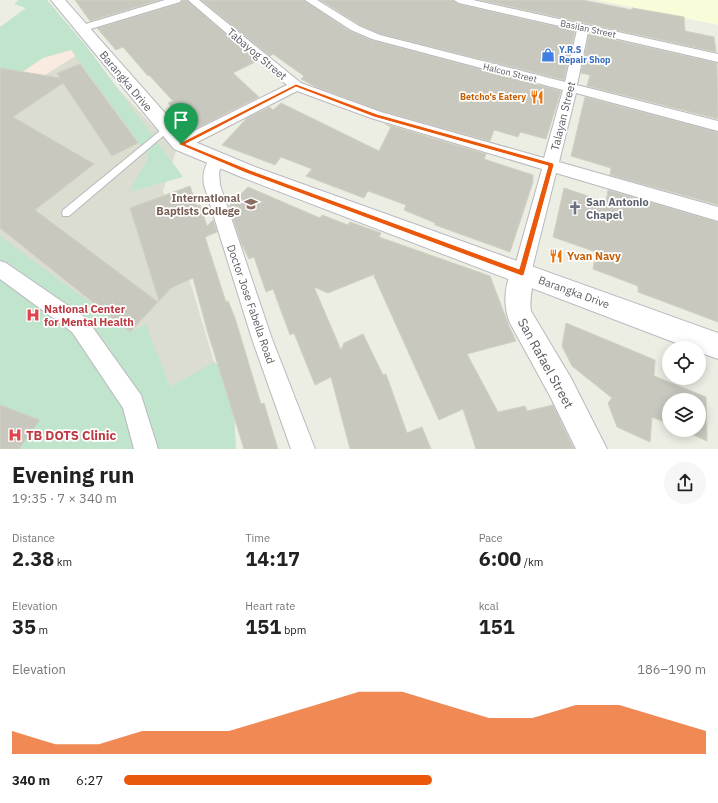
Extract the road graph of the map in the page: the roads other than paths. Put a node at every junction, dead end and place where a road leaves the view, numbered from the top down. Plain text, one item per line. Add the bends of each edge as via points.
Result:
1 (58, 0) edge
2 (176, 0) edge
3 (193, 0) edge
4 (310, 0) edge
5 (459, 0) edge
6 (83, 28) junction
7 (584, 29) junction
8 (718, 58) edge
9 (296, 86) junction
10 (570, 88) junction
11 (718, 126) edge
12 (166, 129) junction
13 (181, 144) junction
14 (216, 159) junction
15 (551, 165) junction
16 (66, 213) dead end
17 (718, 214) edge
18 (0, 269) edge
19 (522, 273) junction
20 (718, 346) edge
21 (146, 449) edge
22 (303, 449) edge
23 (592, 449) edge

1 - 6 main road, Barangka Drive
2 - 6 street
3 - 9 street, Tabayog Street
4 - 10 street, Halcon Street via 355,28 376,37
5 - 7 street, Basilan Street
6 - 12 main road, Barangka Drive
7 - 8 street, Basilan Street
7 - 10 street, Talayan Street
9 - 13 street
9 - 15 street, Tabayog Street via 376,115
10 - 11 street, Halcon Street
10 - 15 street, Talayan Street
12 - 13 main road, Barangka Drive
12 - 16 lane
13 - 14 main road, Barangka Drive
14 - 19 main road, Barangka Drive
14 - 22 street, Doctor Jose Fabella Road via 211,172 212,185 262,339
15 - 17 street, Tabayog Street
15 - 19 street, Talayan Street
18 - 21 street via 79,326 133,403
19 - 20 main road, Barangka Drive
19 - 23 main road, San Rafael Street via 517,303 519,314

